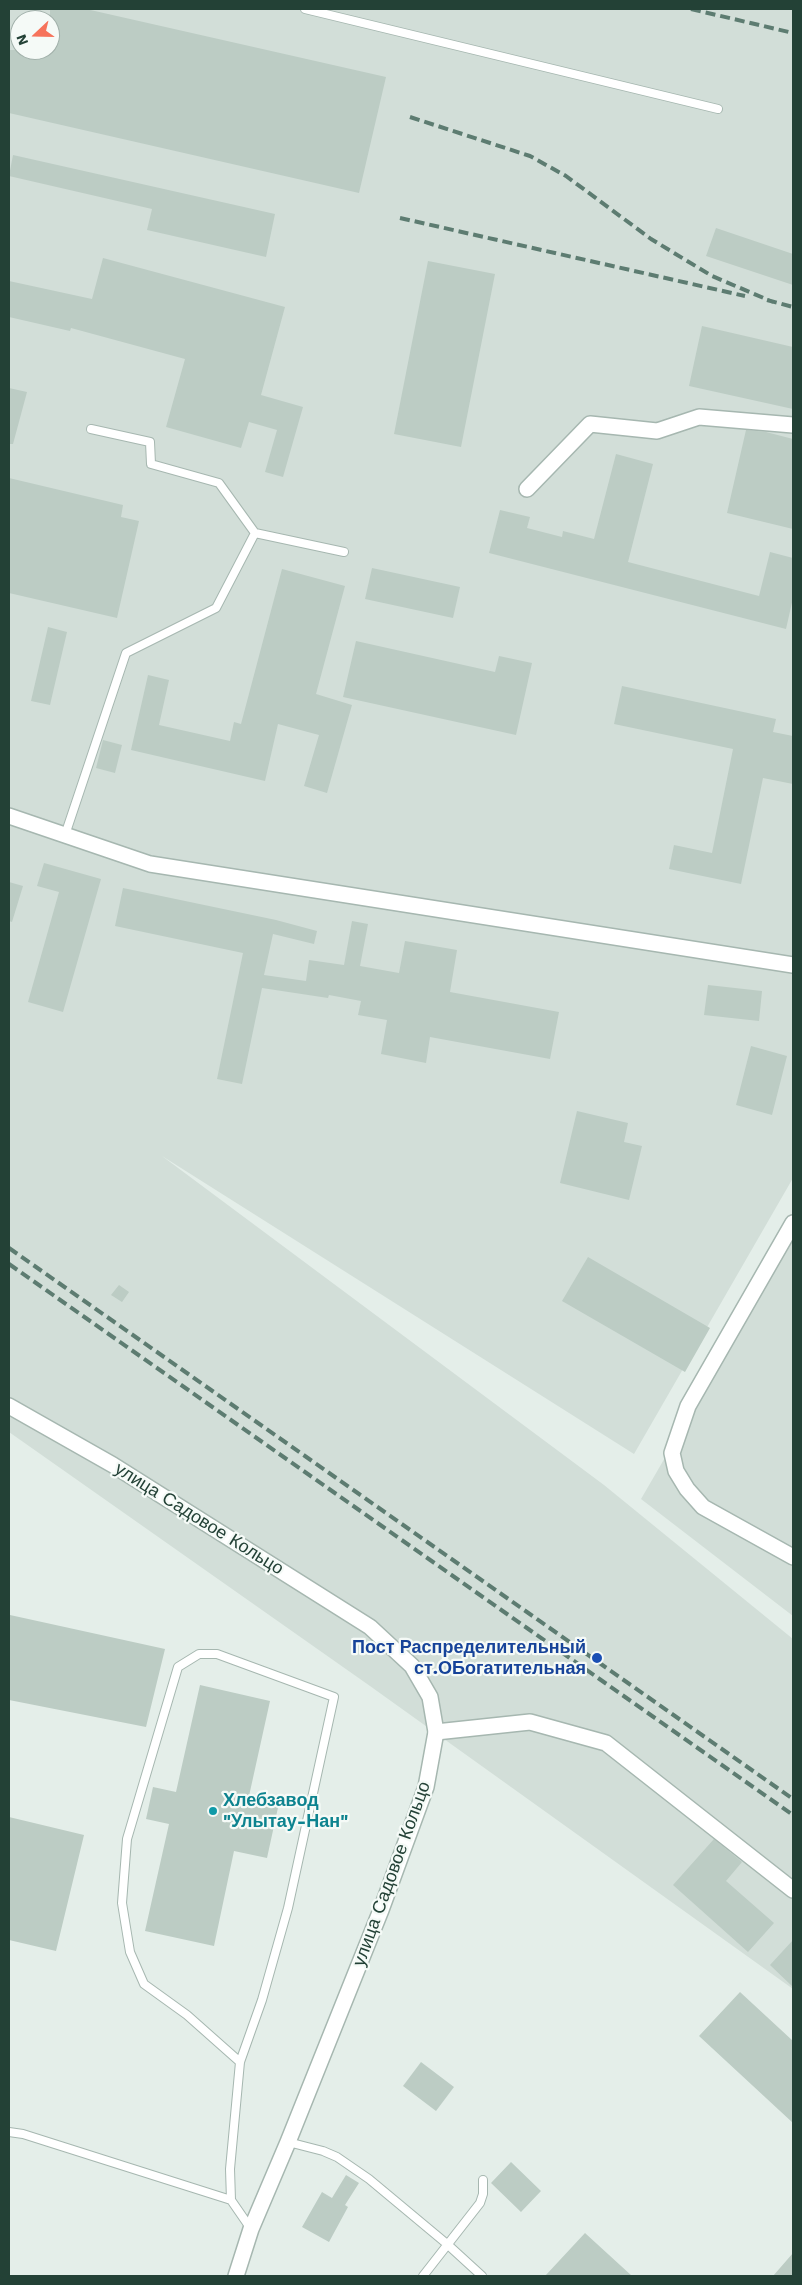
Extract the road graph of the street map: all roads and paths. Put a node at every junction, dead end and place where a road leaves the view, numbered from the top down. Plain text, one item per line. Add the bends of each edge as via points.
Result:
1 (305, 9) edge
2 (718, 109) dead end
3 (793, 425) edge
4 (91, 429) dead end
5 (526, 489) dead end
6 (255, 533) junction
7 (344, 552) dead end
8 (9, 816) edge
9 (65, 835) junction
10 (793, 965) edge
11 (793, 1223) edge
12 (9, 1406) edge
13 (793, 1557) edge
14 (436, 1732) junction
15 (793, 1890) edge
16 (240, 2062) junction
17 (9, 2132) edge
18 (288, 2142) junction
19 (483, 2180) dead end
20 (231, 2200) junction
21 (251, 2229) junction
22 (448, 2244) junction
23 (236, 2276) edge
24 (423, 2276) edge
25 (482, 2276) edge

1 - 2 lane
3 - 5 street via 700,417 657,430 590,424
4 - 6 lane via 150,442 151,464 219,483
6 - 7 lane
6 - 9 lane via 216,608 126,653
8 - 9 street
9 - 10 street via 150,864
11 - 13 street via 688,1406 672,1453 680,1477 703,1508
12 - 14 street, улица Садовое Кольцо via 113,1465 370,1627 412,1666 430,1697
14 - 15 street via 530,1722 606,1743
14 - 18 street, улица Садовое Кольцо via 426,1787 381,1910
16 - 16 lane via 262,2000 288,1908 334,1697 217,1654 199,1654 178,1667 127,1839 122,1903 130,1952 144,1984 187,2015
16 - 20 lane via 230,2169
17 - 20 lane
18 - 21 street, улица Садовое Кольцо
18 - 22 lane via 337,2157
19 - 22 lane via 480,2203
20 - 21 lane
21 - 23 street, улица Садовое Кольцо
22 - 24 lane
22 - 25 lane

